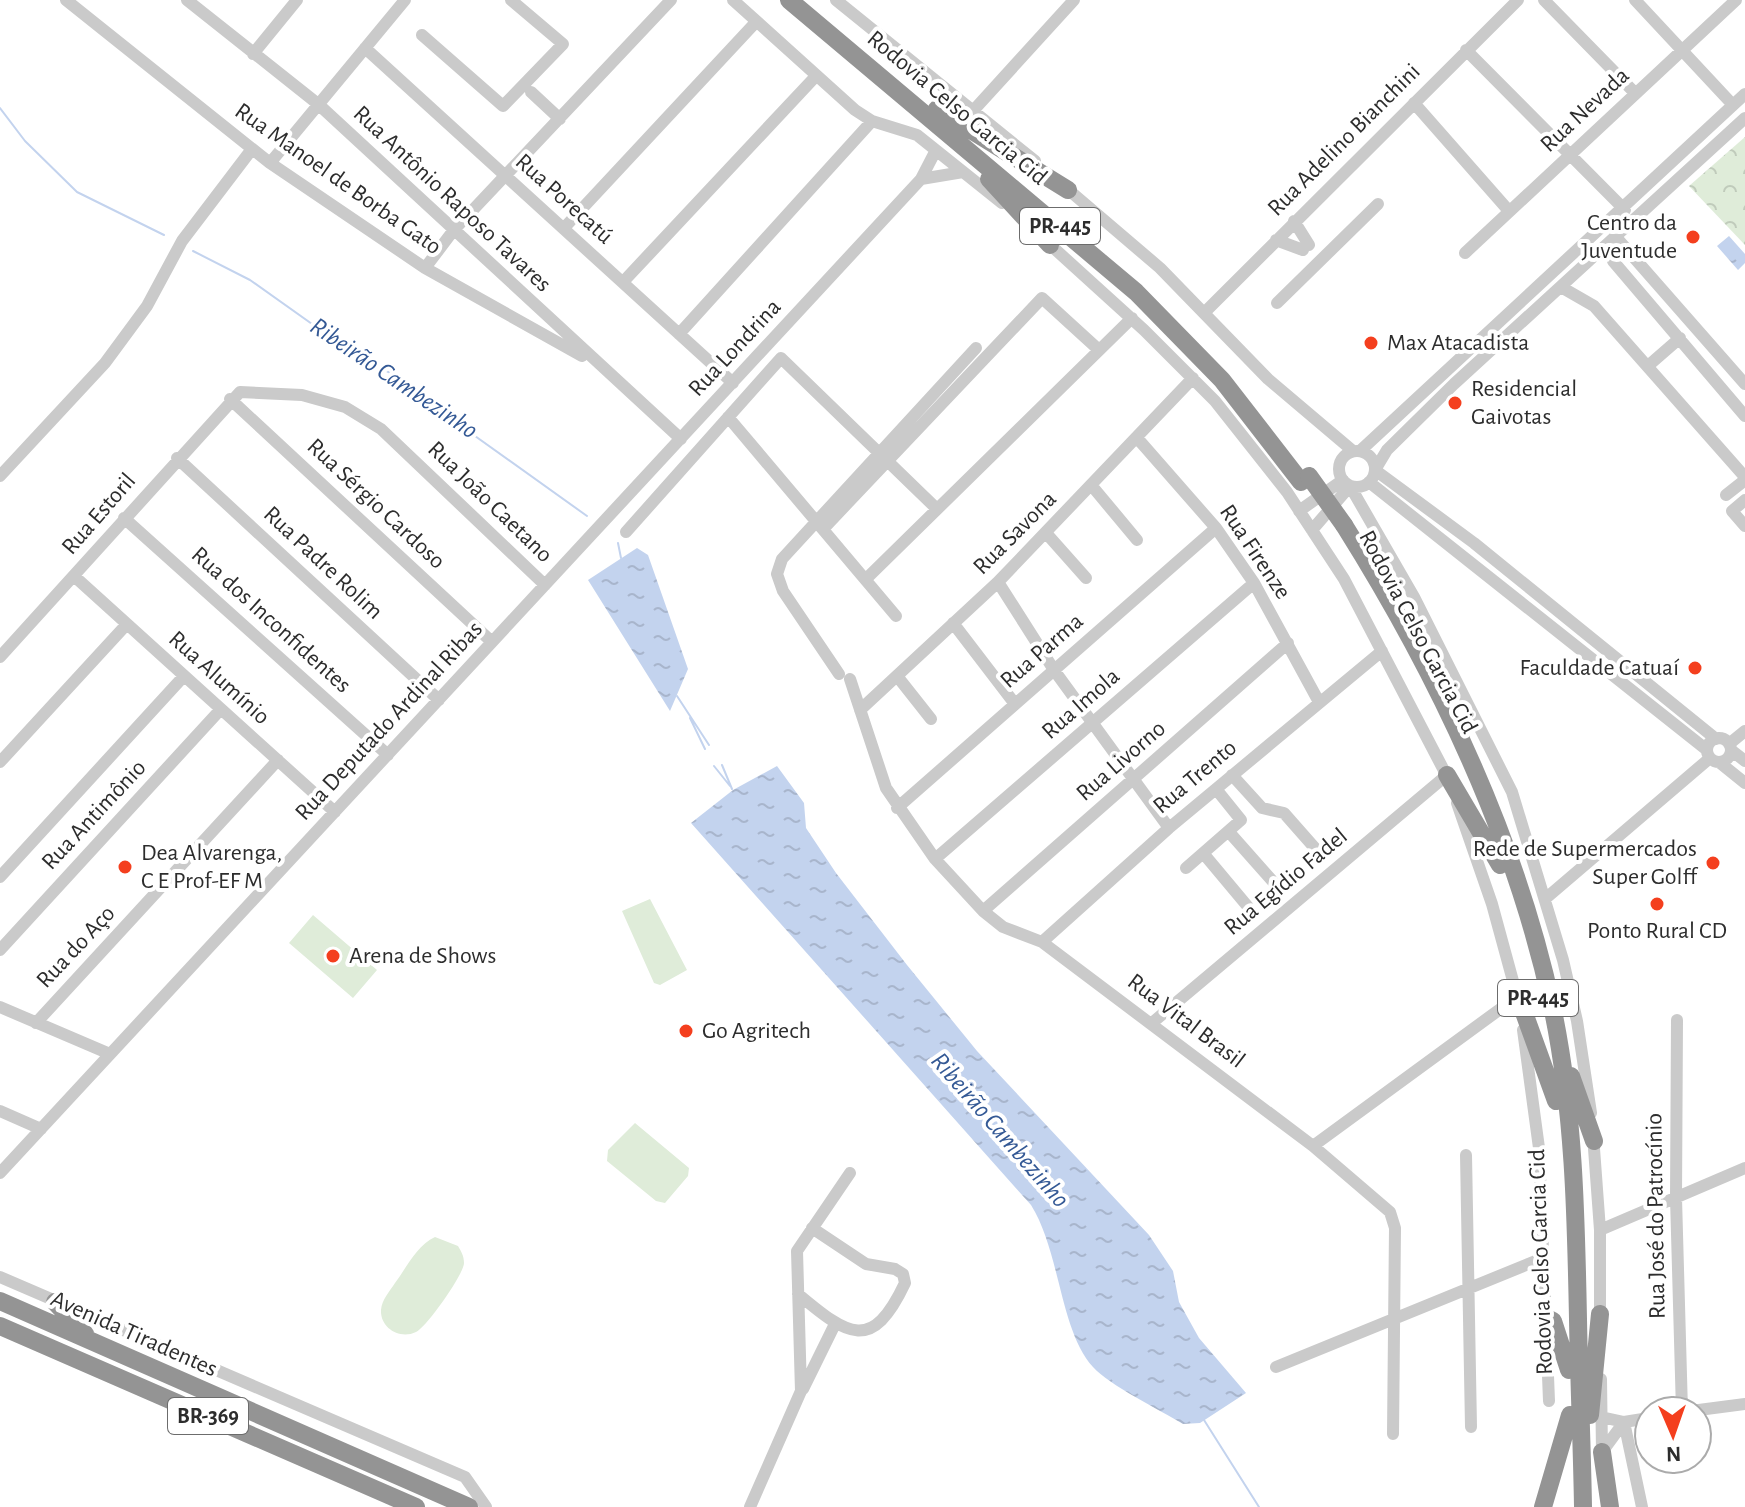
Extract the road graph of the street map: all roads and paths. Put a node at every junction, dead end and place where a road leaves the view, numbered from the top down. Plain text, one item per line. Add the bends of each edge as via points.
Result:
1 (66, 0) edge
2 (297, 0) edge
3 (405, 0) edge
4 (511, 0) edge
5 (671, 0) edge
6 (733, 0) edge
7 (789, 0) edge
8 (806, 0) edge
9 (836, 0) edge
10 (1074, 0) edge
11 (1518, 0) edge
12 (1544, 0) edge
13 (1635, 0) edge
14 (189, 1) edge
15 (1733, 1) edge
16 (756, 22) junction
17 (422, 35) dead end
18 (365, 48) junction
19 (1683, 49) junction
20 (1466, 50) junction
21 (253, 54) junction
22 (816, 76) junction
23 (531, 92) dead end
24 (1635, 93) junction
25 (1745, 94) edge
26 (1414, 103) junction
27 (318, 104) junction
28 (1733, 105) junction
29 (972, 112) junction
30 (936, 115) junction
31 (1745, 118) edge
32 (560, 119) junction
33 (872, 121) junction
34 (252, 149) junction
35 (936, 150) junction
36 (1571, 153) junction
37 (270, 163) junction
38 (963, 172) junction
39 (507, 176) junction
40 (921, 179) junction
41 (1068, 190) junction
42 (1378, 204) dead end
43 (1622, 206) junction
44 (1509, 211) junction
45 (1634, 218) junction
46 (1294, 221) junction
47 (564, 228) junction
48 (453, 231) junction
49 (1615, 236) junction
50 (1276, 240) junction
51 (1050, 245) junction
52 (1465, 253) dead end
53 (1313, 254) junction
54 (1613, 261) dead end
55 (425, 268) junction
56 (623, 282) junction
57 (1561, 287) junction
58 (1277, 303) dead end
59 (1204, 313) junction
60 (1132, 318) junction
61 (679, 334) junction
62 (1680, 338) junction
63 (976, 348) dead end
64 (1099, 350) junction
65 (1457, 359) junction
66 (1649, 365) junction
67 (602, 367) junction
68 (1193, 378) junction
69 (733, 383) junction
70 (1454, 384) junction
71 (1745, 384) edge
72 (230, 399) junction
73 (1745, 416) edge
74 (728, 417) junction
75 (681, 439) junction
76 (1138, 439) junction
77 (1357, 451) junction
78 (882, 456) junction
79 (177, 458) junction
80 (0, 476) edge
81 (1372, 476) junction
82 (1745, 479) edge
83 (1346, 483) junction
84 (1092, 486) junction
85 (1726, 495) dead end
86 (1745, 500) edge
87 (937, 509) junction
88 (1299, 511) junction
89 (124, 518) junction
90 (820, 524) junction
91 (1745, 526) edge
92 (1216, 528) junction
93 (1340, 528) junction
94 (1312, 530) junction
95 (626, 532) dead end
96 (1046, 533) junction
97 (1137, 540) dead end
98 (581, 546) joint
99 (74, 576) junction
100 (1086, 578) dead end
101 (866, 579) junction
102 (998, 582) junction
103 (1254, 583) junction
104 (545, 585) junction
105 (896, 616) dead end
106 (953, 623) junction
107 (127, 624) junction
108 (492, 642) junction
109 (1288, 643) junction
110 (1382, 651) junction
111 (0, 657) edge
112 (1054, 670) junction
113 (184, 676) junction
114 (897, 676) junction
115 (439, 700) junction
116 (1319, 702) junction
117 (1015, 704) junction
118 (221, 709) junction
119 (860, 710) junction
120 (931, 719) dead end
121 (1092, 724) junction
122 (1745, 731) edge
123 (1716, 739) junction
124 (1730, 747) junction
125 (388, 755) junction
126 (1712, 757) junction
127 (278, 760) junction
128 (1745, 761) edge
129 (0, 762) edge
130 (1232, 775) junction
131 (1447, 775) junction
132 (1134, 779) junction
133 (1745, 783) edge
134 (1216, 789) junction
135 (897, 808) junction
136 (335, 812) junction
137 (1169, 828) junction
138 (1229, 832) junction
139 (1203, 853) junction
140 (1321, 855) dead end
141 (935, 859) junction
142 (1500, 865) junction
143 (1186, 868) dead end
144 (0, 877) edge
145 (1276, 885) dead end
146 (1545, 899) junction
147 (1249, 908) dead end
148 (983, 911) junction
149 (1042, 942) junction
150 (0, 950) edge
151 (1518, 996) junction
152 (0, 1007) edge
153 (1677, 1020) dead end
154 (36, 1023) junction
155 (1152, 1023) junction
156 (1557, 1035) junction
157 (110, 1054) junction
158 (1556, 1101) junction
159 (0, 1111) edge
160 (41, 1129) junction
161 (1594, 1141) junction
162 (1313, 1146) junction
163 (1466, 1155) dead end
164 (1745, 1168) edge
165 (0, 1173) edge
166 (850, 1173) dead end
167 (1676, 1198) junction
168 (812, 1228) junction
169 (1600, 1230) junction
170 (1543, 1258) junction
171 (0, 1277) edge
172 (1469, 1288) junction
173 (798, 1294) junction
174 (0, 1301) edge
175 (55, 1302) junction
176 (1600, 1314) junction
177 (1547, 1318) junction
178 (1392, 1322) junction
179 (835, 1324) junction
180 (0, 1326) edge
181 (93, 1342) junction
182 (1276, 1367) dead end
183 (1569, 1370) junction
184 (801, 1391) junction
185 (1682, 1395) edge
186 (1549, 1401) dead end
187 (1745, 1404) edge
188 (1713, 1408) edge
189 (1570, 1415) junction
190 (1601, 1417) junction
191 (1633, 1421) edge
192 (1624, 1422) junction
193 (1471, 1427) dead end
194 (1393, 1434) dead end
195 (1602, 1452) junction
196 (1579, 1502) edge
197 (416, 1507) edge
198 (469, 1507) edge
199 (486, 1507) edge
200 (750, 1507) edge
201 (1543, 1507) edge
202 (1610, 1507) edge
203 (1642, 1507) edge

1 - 34 street, Rua Manoel de Borba Gato
2 - 21 street
3 - 18 street
4 - 17 street via 563,44 503,106
5 - 32 street
6 - 16 street
7 - 30 highway, Rodovia Celso Garcia Cid / PR-445
8 - 30 highway, Rodovia Celso Garcia Cid / PR-445
9 - 29 street
10 - 29 street
11 - 20 street, Rua Adelino Bianchini
12 - 24 street
13 - 19 street
14 - 21 street, Rua Antônio Raposo Tavares
15 - 19 street, Rua Nevada
16 - 22 street
16 - 47 street
18 - 27 street
18 - 39 street, Rua Porecatú
19 - 24 street, Rua Nevada
19 - 28 street
20 - 26 street, Rua Adelino Bianchini
20 - 36 street
21 - 27 street, Rua Antônio Raposo Tavares
22 - 33 street
22 - 56 street
23 - 32 street
24 - 36 street, Rua Nevada
25 - 28 street
26 - 44 street
26 - 46 street, Rua Adelino Bianchini
27 - 37 street
27 - 48 street, Rua Antônio Raposo Tavares
28 - 43 street
29 - 41 street
30 - 41 highway
30 - 51 highway
30 - 93 highway, Rodovia Celso Garcia Cid / PR-445, bridge via 1084,232 1168,308 1246,392
31 - 45 street
32 - 39 street
33 - 35 street via 917,135
33 - 61 street
34 - 37 street, Rua Manoel de Borba Gato
34 - 80 street via 178,246 147,306 105,363
35 - 38 street
35 - 40 street, Rua Londrina
36 - 43 street
36 - 44 street, Rua Nevada
37 - 55 street, Rua Manoel de Borba Gato
38 - 40 street
38 - 51 street
39 - 47 street, Rua Porecatú
39 - 48 street
40 - 69 street, Rua Londrina
41 - 59 street
42 - 53 street
43 - 45 street
43 - 65 street
44 - 52 street, Rua Nevada
45 - 49 street
46 - 50 street, Rua Adelino Bianchini
46 - 53 street
47 - 56 street, Rua Porecatú
48 - 55 street
48 - 67 street, Rua Antônio Raposo Tavares
49 - 57 street
49 - 71 street
50 - 53 street
50 - 59 street, Rua Adelino Bianchini
51 - 60 street
53 - 58 street
54 - 62 street
55 - 67 street, Rua Manoel de Borba Gato
56 - 61 street, Rua Porecatú
57 - 66 street via 1594,306
57 - 70 street
59 - 77 street via 1268,379
60 - 64 street
60 - 68 street
61 - 69 street, Rua Porecatú
62 - 66 street
62 - 73 street
63 - 78 street
64 - 78 street via 1042,298
64 - 87 street
65 - 70 street via 1463,365
65 - 77 street
66 - 82 street
67 - 75 street, Rua Antônio Raposo Tavares
68 - 76 street, Rua Savona
68 - 88 street
69 - 75 street, Rua Londrina
70 - 81 street via 1387,450
72 - 79 street, Rua Estoril
72 - 104 street, Rua João Caetano via 240,392 302,395 381,429
72 - 108 street, Rua Sérgio Cardoso
74 - 78 street via 781,358
74 - 90 street
74 - 95 street
75 - 98 street, Rua Londrina
76 - 84 street, Rua Savona
76 - 92 street, Rua Firenze
77 - 81 street via 1371,458
77 - 83 street via 1339,464
78 - 87 street
78 - 90 street
79 - 89 street, Rua Estoril
79 - 115 street, Rua Padre Rolim
81 - 83 street
81 - 123 street via 1474,543
81 - 126 street
82 - 85 street
83 - 88 street
83 - 94 street
83 - 146 street via 1414,597 1512,792
84 - 96 street, Rua Savona
84 - 97 street
86 - 91 street via 1732,511
87 - 101 street
88 - 94 street
89 - 99 street, Rua Estoril
89 - 125 street, Rua dos Inconfidentes
90 - 101 street
90 - 119 street, Rua Vital Brasil via 782,559 777,574
92 - 103 street, Rua Firenze
92 - 112 street, Rua Parma
93 - 142 highway, Rodovia Celso Garcia Cid / PR-445 via 1458,757
93 - 156 highway, Rodovia Celso Garcia Cid / PR-445 via 1414,644 1486,796 1525,906
94 - 110 street
96 - 100 street
96 - 102 street, Rua Savona
98 - 104 street, Rua Deputado Ardinal Ribas
99 - 107 street, Rua Alumínio
99 - 111 street, Rua Estoril
101 - 105 street
102 - 106 street, Rua Savona
102 - 112 street
103 - 109 street, Rua Firenze
103 - 121 street, Rua Imola
104 - 108 street, Rua Deputado Ardinal Ribas
106 - 114 street, Rua Savona
106 - 117 street
107 - 113 street, Rua Alumínio
107 - 129 street
108 - 115 street, Rua Deputado Ardinal Ribas
109 - 116 street, Rua Firenze
109 - 132 street, Rua Livorno
110 - 116 street, Rua Trento
110 - 131 street
112 - 117 street, Rua Parma
112 - 121 street
113 - 118 street, Rua Alumínio
113 - 144 street
114 - 119 street, Rua Savona
114 - 120 street
115 - 125 street, Rua Deputado Ardinal Ribas
116 - 130 street, Rua Trento
117 - 135 street, Rua Parma
118 - 127 street, Rua Alumínio
118 - 150 street, Rua Antimônio
119 - 135 street, Rua Vital Brasil
121 - 132 street
121 - 141 street, Rua Imola
122 - 124 street
123 - 124 street
123 - 126 street
124 - 126 street via 1727,759
124 - 128 street
125 - 136 street, Rua Deputado Ardinal Ribas
126 - 133 street
126 - 146 street
127 - 136 street, Rua Alumínio
127 - 154 street, Rua do Aço
130 - 134 street, Rua Trento
130 - 140 street via 1262,808 1284,813
131 - 142 highway
131 - 151 street
131 - 155 street, Rua Egídio Fadel
132 - 137 street
132 - 148 street, Rua Livorno
134 - 137 street, Rua Trento
134 - 138 street via 1241,820
135 - 141 street, Rua Vital Brasil
136 - 157 street, Rua Deputado Ardinal Ribas
137 - 149 street, Rua Trento
138 - 139 street
138 - 145 street
139 - 143 street
139 - 147 street
141 - 148 street, Rua Vital Brasil
142 - 158 highway, Rodovia Celso Garcia Cid / PR-445 via 1532,974
146 - 161 street via 1577,1021
148 - 149 street, Rua Vital Brasil via 1003,927
149 - 155 street, Rua Vital Brasil
151 - 158 highway
151 - 162 street
151 - 170 street via 1539,1148
152 - 154 street
153 - 167 street, Rua José do Patrocínio
154 - 157 street
155 - 162 street, Rua Vital Brasil
156 - 161 highway
156 - 196 highway, Rodovia Celso Garcia Cid / PR-445 via 1575,1196
157 - 160 street, Rua Deputado Ardinal Ribas
158 - 183 highway, Rodovia Celso Garcia Cid / PR-445 via 1563,1154
159 - 160 street
160 - 165 street, Rua Deputado Ardinal Ribas
161 - 169 street
162 - 178 street, Rua Vital Brasil via 1390,1212 1395,1228
163 - 172 street
164 - 167 street
166 - 168 street
167 - 169 street
167 - 185 street, Rua José do Patrocínio
168 - 173 street via 797,1251
168 - 179 street via 866,1264 903,1274 905,1283 888,1317 875,1326 850,1329
169 - 176 street
170 - 172 street
170 - 177 street
171 - 175 street
172 - 178 street
172 - 193 street
173 - 179 street
173 - 184 street
174 - 181 highway, Avenida Tiradentes / BR-369
175 - 181 highway
175 - 199 street via 465,1477
176 - 190 street
176 - 196 highway
177 - 183 highway via 1553,1321
177 - 186 street
178 - 182 street
178 - 194 street, Rua Vital Brasil
179 - 184 street
180 - 197 highway, Avenida Tiradentes / BR-369
181 - 198 highway, Avenida Tiradentes / BR-369
183 - 189 highway, Rodovia Celso Garcia Cid / PR-445
184 - 200 street
187 - 188 street
189 - 196 highway, Rodovia Celso Garcia Cid / PR-445
189 - 201 highway
190 - 192 street
190 - 195 street
191 - 192 street
192 - 195 street
192 - 203 street
195 - 202 highway

